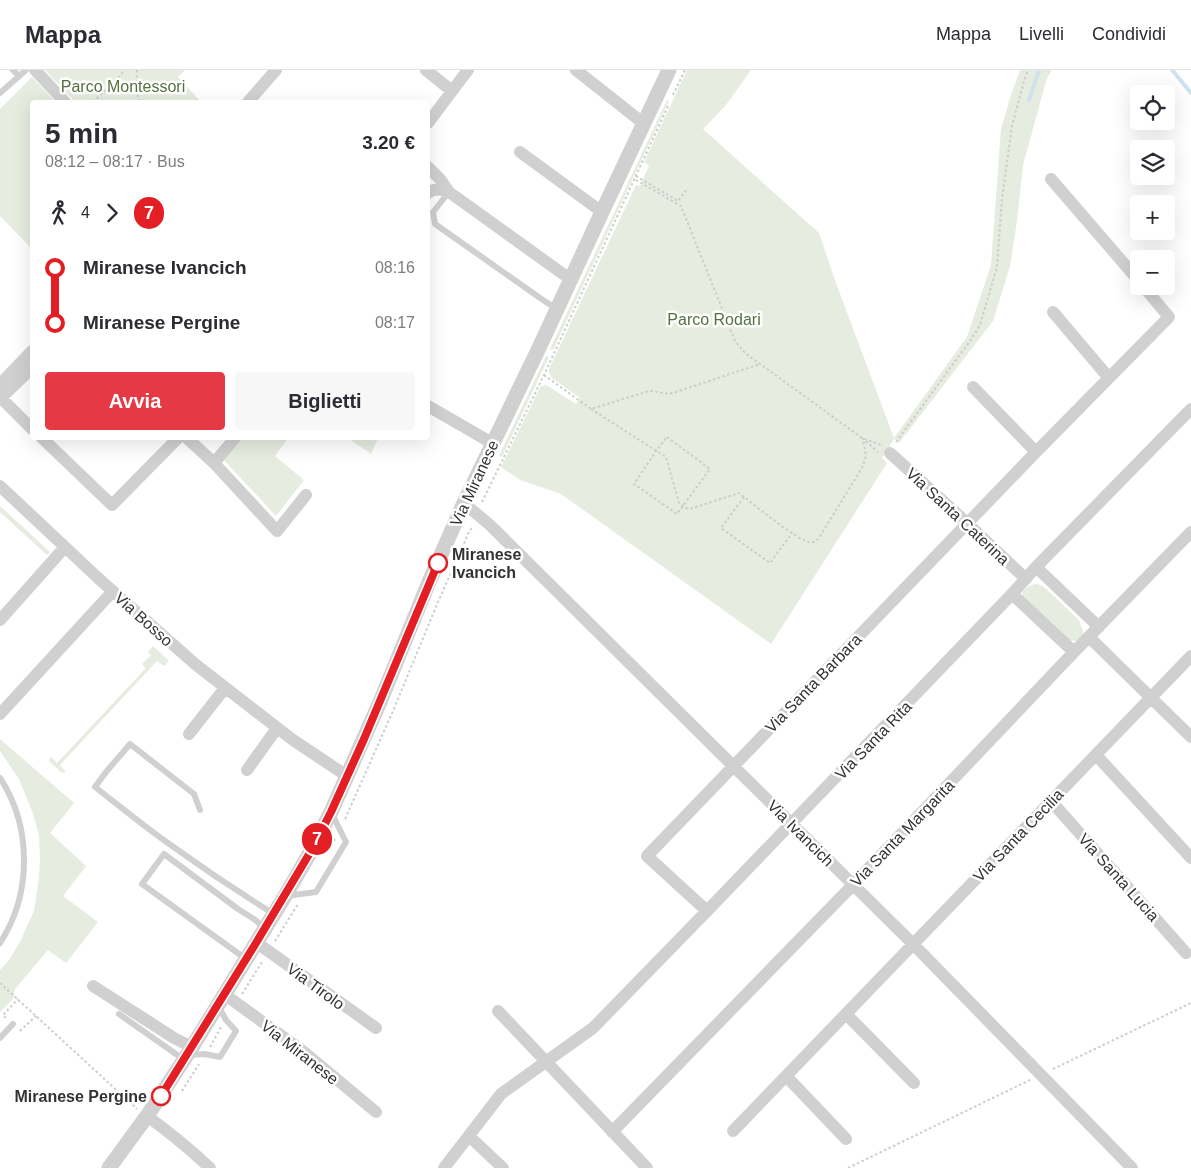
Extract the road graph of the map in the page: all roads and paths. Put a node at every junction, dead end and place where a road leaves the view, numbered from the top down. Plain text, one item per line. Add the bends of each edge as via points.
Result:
1 (13, 70) edge
2 (26, 70) edge
3 (35, 70) edge
4 (124, 70) edge
5 (137, 70) edge
6 (276, 70) edge
7 (426, 70) edge
8 (468, 70) edge
9 (576, 70) edge
10 (669, 70) edge
11 (685, 70) edge
12 (1028, 70) edge
13 (19, 76) junction
14 (452, 92) junction
15 (0, 93) edge
16 (63, 100) edge
17 (95, 100) edge
18 (139, 100) edge
19 (250, 100) edge
20 (430, 120) edge
21 (643, 123) junction
22 (520, 152) dead end
23 (430, 169) edge
24 (635, 178) junction
25 (1051, 179) dead end
26 (686, 189) dead end
27 (430, 192) edge
28 (449, 192) junction
29 (602, 212) junction
30 (1130, 271) edge
31 (571, 278) junction
32 (1151, 295) edge
33 (557, 308) junction
34 (1052, 312) dead end
35 (30, 353) edge
36 (760, 364) junction
37 (30, 370) edge
38 (544, 375) junction
39 (1109, 378) junction
40 (0, 384) edge
41 (973, 387) dead end
42 (430, 407) edge
43 (591, 409) junction
44 (1191, 409) edge
45 (30, 427) edge
46 (862, 438) junction
47 (44, 440) edge
48 (176, 440) edge
49 (189, 440) edge
50 (233, 440) edge
51 (492, 444) junction
52 (656, 451) junction
53 (888, 451) junction
54 (1036, 452) junction
55 (214, 463) junction
56 (0, 486) edge
57 (306, 495) dead end
58 (744, 497) junction
59 (463, 505) junction
60 (683, 506) junction
61 (482, 507) dead end
62 (967, 523) junction
63 (476, 526) dead end
64 (1191, 532) edge
65 (792, 533) junction
66 (65, 547) junction
67 (1036, 567) junction
68 (1026, 579) junction
69 (113, 592) junction
70 (1012, 594) junction
71 (0, 620) edge
72 (1099, 627) junction
73 (1089, 638) junction
74 (1074, 652) junction
75 (1191, 656) edge
76 (225, 688) junction
77 (1150, 698) junction
78 (0, 714) edge
79 (278, 728) junction
80 (189, 734) dead end
81 (1191, 737) edge
82 (1096, 755) junction
83 (369, 763) dead end
84 (734, 767) junction
85 (247, 770) dead end
86 (347, 776) junction
87 (0, 778) edge
88 (1051, 801) junction
89 (200, 810) dead end
90 (331, 812) junction
91 (792, 824) junction
92 (1191, 858) edge
93 (853, 885) junction
94 (285, 896) junction
95 (707, 911) junction
96 (274, 914) junction
97 (265, 928) junction
98 (0, 943) edge
99 (256, 943) junction
100 (913, 944) junction
101 (1186, 953) dead end
102 (246, 959) junction
103 (0, 983) edge
104 (93, 986) dead end
105 (220, 1000) junction
106 (1191, 1003) edge
107 (498, 1011) dead end
108 (119, 1014) dead end
109 (846, 1014) junction
110 (13, 1024) dead end
111 (376, 1028) dead end
112 (0, 1038) edge
113 (188, 1054) junction
114 (547, 1062) junction
115 (1049, 1071) dead end
116 (786, 1076) junction
117 (1034, 1078) dead end
118 (914, 1084) dead end
119 (376, 1112) dead end
120 (142, 1113) junction
121 (732, 1131) dead end
122 (612, 1132) junction
123 (470, 1136) junction
124 (846, 1139) dead end
125 (108, 1168) edge
126 (210, 1168) edge
127 (444, 1168) edge
128 (503, 1168) edge
129 (647, 1168) edge
130 (848, 1168) edge
131 (1132, 1168) edge

1 - 13 lane
2 - 13 lane
3 - 16 street
4 - 17 path
5 - 18 path via 136,92
6 - 19 street
7 - 14 street
8 - 14 street
9 - 21 street
10 - 21 street, Via Miranese
11 - 24 path
12 - 53 path via 1012,126 997,267 980,325
13 - 15 lane
14 - 20 street
21 - 29 street, Via Miranese
22 - 29 street
23 - 28 street
24 - 26 path via 678,201
24 - 36 path via 681,206 735,341
24 - 38 path
25 - 30 street
27 - 28 street via 443,189
28 - 31 street
28 - 33 lane via 433,212 435,224
29 - 31 street, Via Miranese
31 - 33 street, Via Miranese
32 - 39 street, Via Santa Barbara via 1169,317
33 - 51 street, Via Miranese
34 - 39 street
35 - 40 street
36 - 43 path via 672,393 649,391
36 - 46 path
37 - 45 street via 1,398
38 - 43 path
38 - 61 path
39 - 54 street, Via Santa Barbara
41 - 54 street
42 - 51 street
43 - 52 path
44 - 67 street, Via Santa Rita
46 - 53 path
46 - 53 path
46 - 65 path via 866,455 863,466 820,538 810,543
47 - 48 street via 112,505
49 - 55 street
50 - 55 street
51 - 59 street, Via Miranese
52 - 60 path via 666,457 679,503
52 - 60 path via 634,484 677,514
52 - 60 path via 667,437 710,469
53 - 62 street, Via Santa Caterina
54 - 62 street, Via Santa Barbara
55 - 57 street via 277,531
56 - 66 street, Via Bosso
58 - 60 path via 739,493 687,509
58 - 65 path
58 - 65 path via 721,528 770,563
59 - 84 street, Via Ivancich via 490,525
59 - 86 street, Via Miranese
62 - 68 street, Via Santa Caterina
62 - 84 street, Via Santa Barbara
63 - 83 path via 469,532
64 - 72 street, Via Santa Margarita
66 - 69 street, Via Bosso
66 - 71 street
67 - 68 street, Via Santa Rita
67 - 72 street
68 - 70 street, Via Santa Rita
69 - 76 street, Via Bosso
69 - 78 street
70 - 74 street
70 - 91 street, Via Santa Rita
72 - 73 street, Via Santa Margarita
73 - 74 street, Via Santa Margarita
73 - 77 street
74 - 93 street, Via Santa Margarita
75 - 77 street, Via Santa Cecilia
76 - 79 street, Via Bosso
76 - 80 street
77 - 81 street
77 - 82 street, Via Santa Cecilia
79 - 85 street
79 - 86 street, Via Bosso
82 - 88 street, Via Santa Cecilia
82 - 92 street
84 - 91 street, Via Ivancich
84 - 95 street, Via Santa Barbara via 647,856
86 - 90 street, Via Miranese
87 - 98 lane via 18,816 24,877 19,901
88 - 100 street, Via Santa Cecilia
88 - 101 street, Via Santa Lucia
89 - 96 lane via 194,794 130,744 95,787 176,849
90 - 94 street, Via Miranese
90 - 94 lane via 346,842 316,892
91 - 93 street, Via Ivancich
91 - 95 street, Via Santa Rita
93 - 100 street, Via Ivancich
93 - 122 street, Via Santa Margarita
94 - 96 street, Via Miranese
95 - 114 street, Via Santa Rita via 593,1028
96 - 97 street, Via Miranese
97 - 99 street, Via Miranese
97 - 102 lane via 164,854 142,884
99 - 102 street, Via Miranese
99 - 111 street, Via Tirolo
100 - 109 street, Via Santa Cecilia
100 - 131 street, Via Ivancich
102 - 105 street, Via Miranese
103 - 120 path
104 - 113 street via 174,1038
105 - 113 street, Via Miranese
105 - 113 lane via 226,1020 236,1031 220,1056
105 - 119 street, Via Miranese via 304,1052
106 - 115 path
107 - 114 street
108 - 113 lane
109 - 116 street, Via Santa Cecilia
109 - 118 street
110 - 112 lane
113 - 120 street, Via Miranese
114 - 122 street
114 - 123 street, Via Santa Rita via 501,1094
116 - 121 street, Via Santa Cecilia
116 - 124 street
117 - 130 path
120 - 125 street, Via Miranese
120 - 126 street
122 - 129 street
123 - 127 street, Via Santa Rita
123 - 128 street

